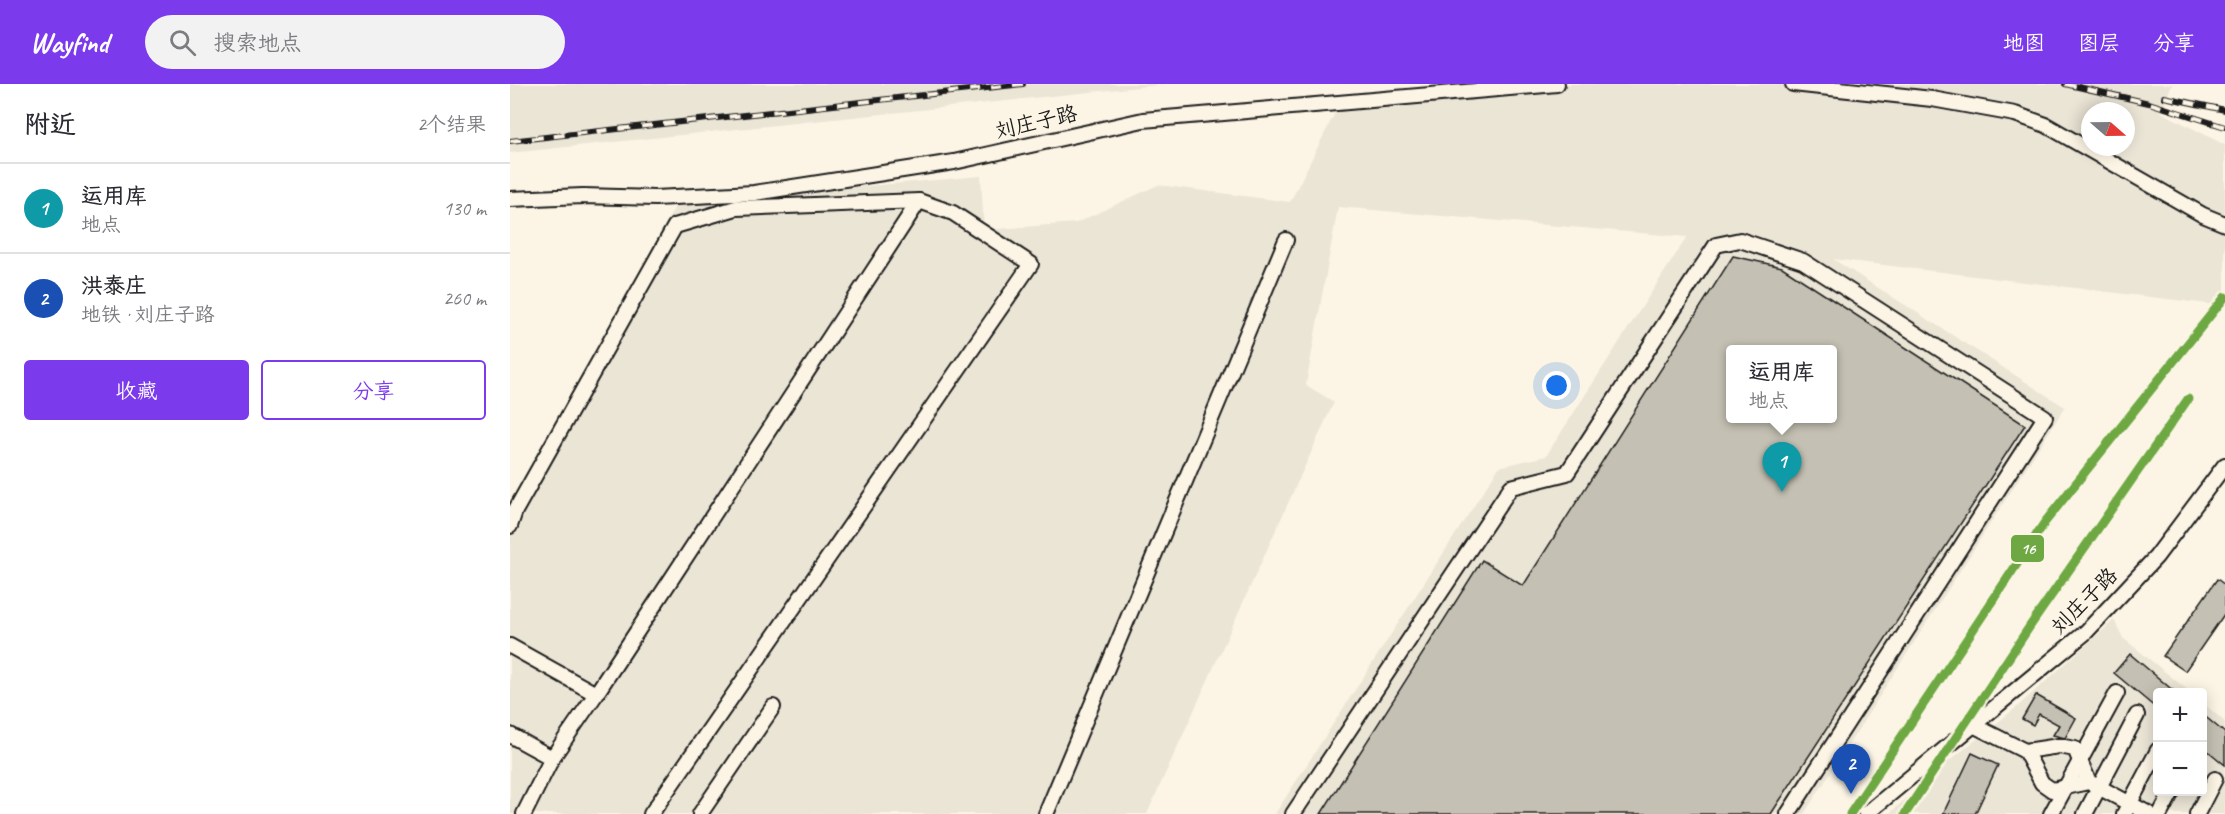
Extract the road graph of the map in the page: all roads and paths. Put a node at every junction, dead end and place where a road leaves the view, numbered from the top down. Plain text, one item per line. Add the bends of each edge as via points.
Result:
1 (1557, 84) edge
2 (1793, 84) edge
3 (510, 199) edge
4 (919, 201) junction
5 (2225, 224) edge
6 (1286, 240) dead end
7 (2225, 465) edge
8 (510, 526) edge
9 (510, 646) edge
10 (2117, 693) dead end
11 (596, 694) junction
12 (773, 707) dead end
13 (2137, 715) dead end
14 (1973, 725) junction
15 (510, 735) edge
16 (2025, 751) junction
17 (552, 758) junction
18 (2153, 758) edge
19 (2081, 759) junction
20 (2215, 779) dead end
21 (2094, 785) junction
22 (2065, 789) junction
23 (2170, 796) edge
24 (2127, 809) edge
25 (524, 814) edge
26 (651, 814) edge
27 (700, 814) edge
28 (1046, 814) edge
29 (1293, 814) edge
30 (1788, 814) edge
31 (1866, 814) edge
32 (2051, 814) edge
33 (2085, 814) edge
34 (2149, 814) edge
35 (2160, 814) edge
36 (2197, 814) edge

1 - 3 street, 刘庄子路 via 1143,120 954,162 754,193
2 - 5 street via 1932,99 2014,114 2046,125
4 - 8 street via 736,208 675,226
4 - 11 street
4 - 26 street via 953,213 1031,264
6 - 28 street
7 - 14 street, 刘庄子路 via 2156,557 2086,632
9 - 11 street
10 - 19 street
11 - 17 street
12 - 27 street
13 - 21 street
14 - 16 street
14 - 31 street, 刘庄子路
15 - 17 street
16 - 19 street via 2059,746 2075,749
16 - 22 street via 2042,783 2052,790
17 - 25 street
18 - 24 street
19 - 21 street
19 - 22 street
20 - 36 street
21 - 22 street
21 - 24 street
21 - 33 street
22 - 32 street
23 - 35 street
24 - 34 street
29 - 30 street via 1511,487 1567,473 1716,245 1740,240 1803,261 2045,417

